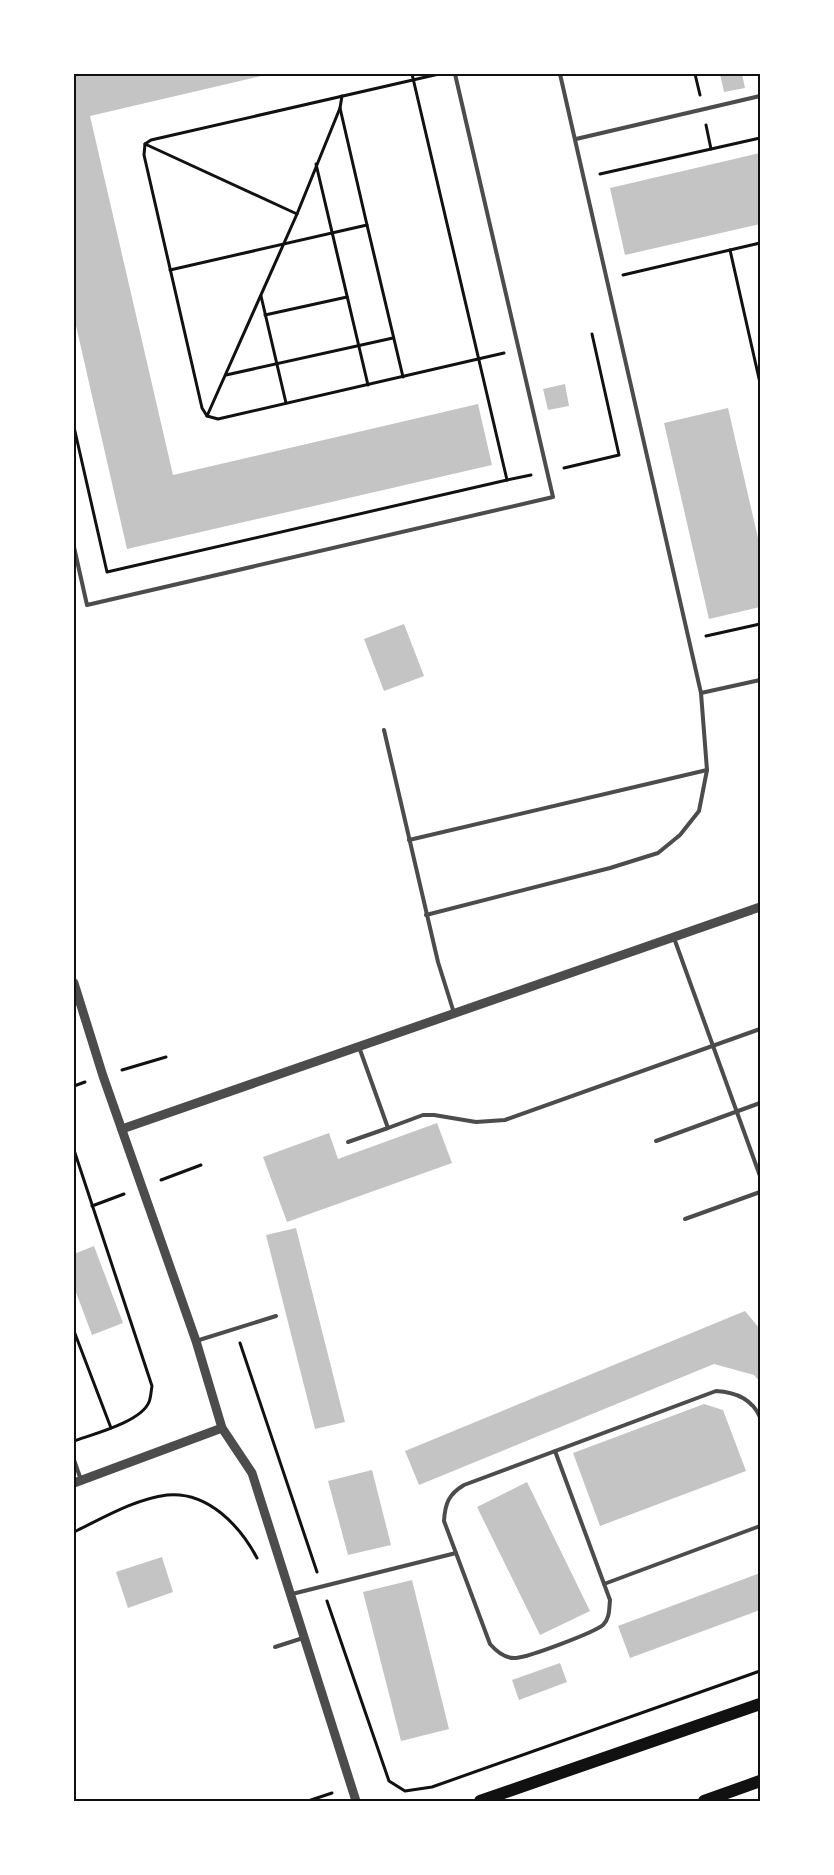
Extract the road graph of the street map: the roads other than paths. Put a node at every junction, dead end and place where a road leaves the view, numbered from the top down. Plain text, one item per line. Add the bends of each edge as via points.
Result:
1 (455, 74) edge
2 (560, 74) edge
3 (760, 96) edge
4 (576, 139) junction
5 (74, 547) edge
6 (760, 680) edge
7 (701, 693) junction
8 (384, 730) dead end
9 (707, 770) junction
10 (409, 840) junction
11 (760, 907) edge
12 (426, 915) junction
13 (674, 937) junction
14 (74, 983) edge
15 (454, 1013) junction
16 (760, 1029) edge
17 (713, 1046) junction
18 (359, 1047) junction
19 (760, 1103) edge
20 (737, 1112) junction
21 (388, 1128) junction
22 (122, 1129) junction
23 (656, 1141) dead end
24 (348, 1142) dead end
25 (760, 1176) edge
26 (760, 1192) edge
27 (685, 1219) dead end
28 (276, 1316) dead end
29 (196, 1341) junction
30 (760, 1417) edge
31 (222, 1428) junction
32 (555, 1451) junction
33 (74, 1460) edge
34 (78, 1482) edge
35 (760, 1526) edge
36 (456, 1553) junction
37 (604, 1584) junction
38 (292, 1594) junction
39 (305, 1638) junction
40 (275, 1647) dead end
41 (760, 1704) edge
42 (760, 1782) edge
43 (356, 1801) edge
44 (480, 1801) edge
45 (704, 1801) edge

1 - 5 lane via 553,497 87,604
2 - 4 lane
3 - 4 lane
4 - 7 lane
6 - 7 lane
7 - 9 lane
8 - 10 lane
9 - 10 lane
9 - 12 lane via 699,811 680,835 658,853
10 - 12 lane
11 - 13 street
12 - 15 lane
13 - 15 street
13 - 17 lane
14 - 22 street
15 - 18 street
16 - 17 lane
17 - 20 lane
17 - 21 lane via 505,1120 476,1122 428,1115
18 - 21 lane
18 - 22 street
19 - 20 lane
20 - 23 lane
20 - 25 lane
21 - 24 lane
22 - 29 street
26 - 27 lane
28 - 29 lane
29 - 31 street
30 - 32 lane via 750,1402 740,1395 716,1391
31 - 34 street
31 - 38 street via 252,1473
32 - 36 lane via 454,1491 444,1508 444,1521
32 - 37 lane
33 - 34 lane
35 - 37 lane
36 - 37 lane via 490,1644 506,1657 529,1654 594,1631 604,1624 610,1600
36 - 38 lane
38 - 39 street
39 - 40 lane
39 - 43 street
41 - 44 main road
42 - 45 main road

